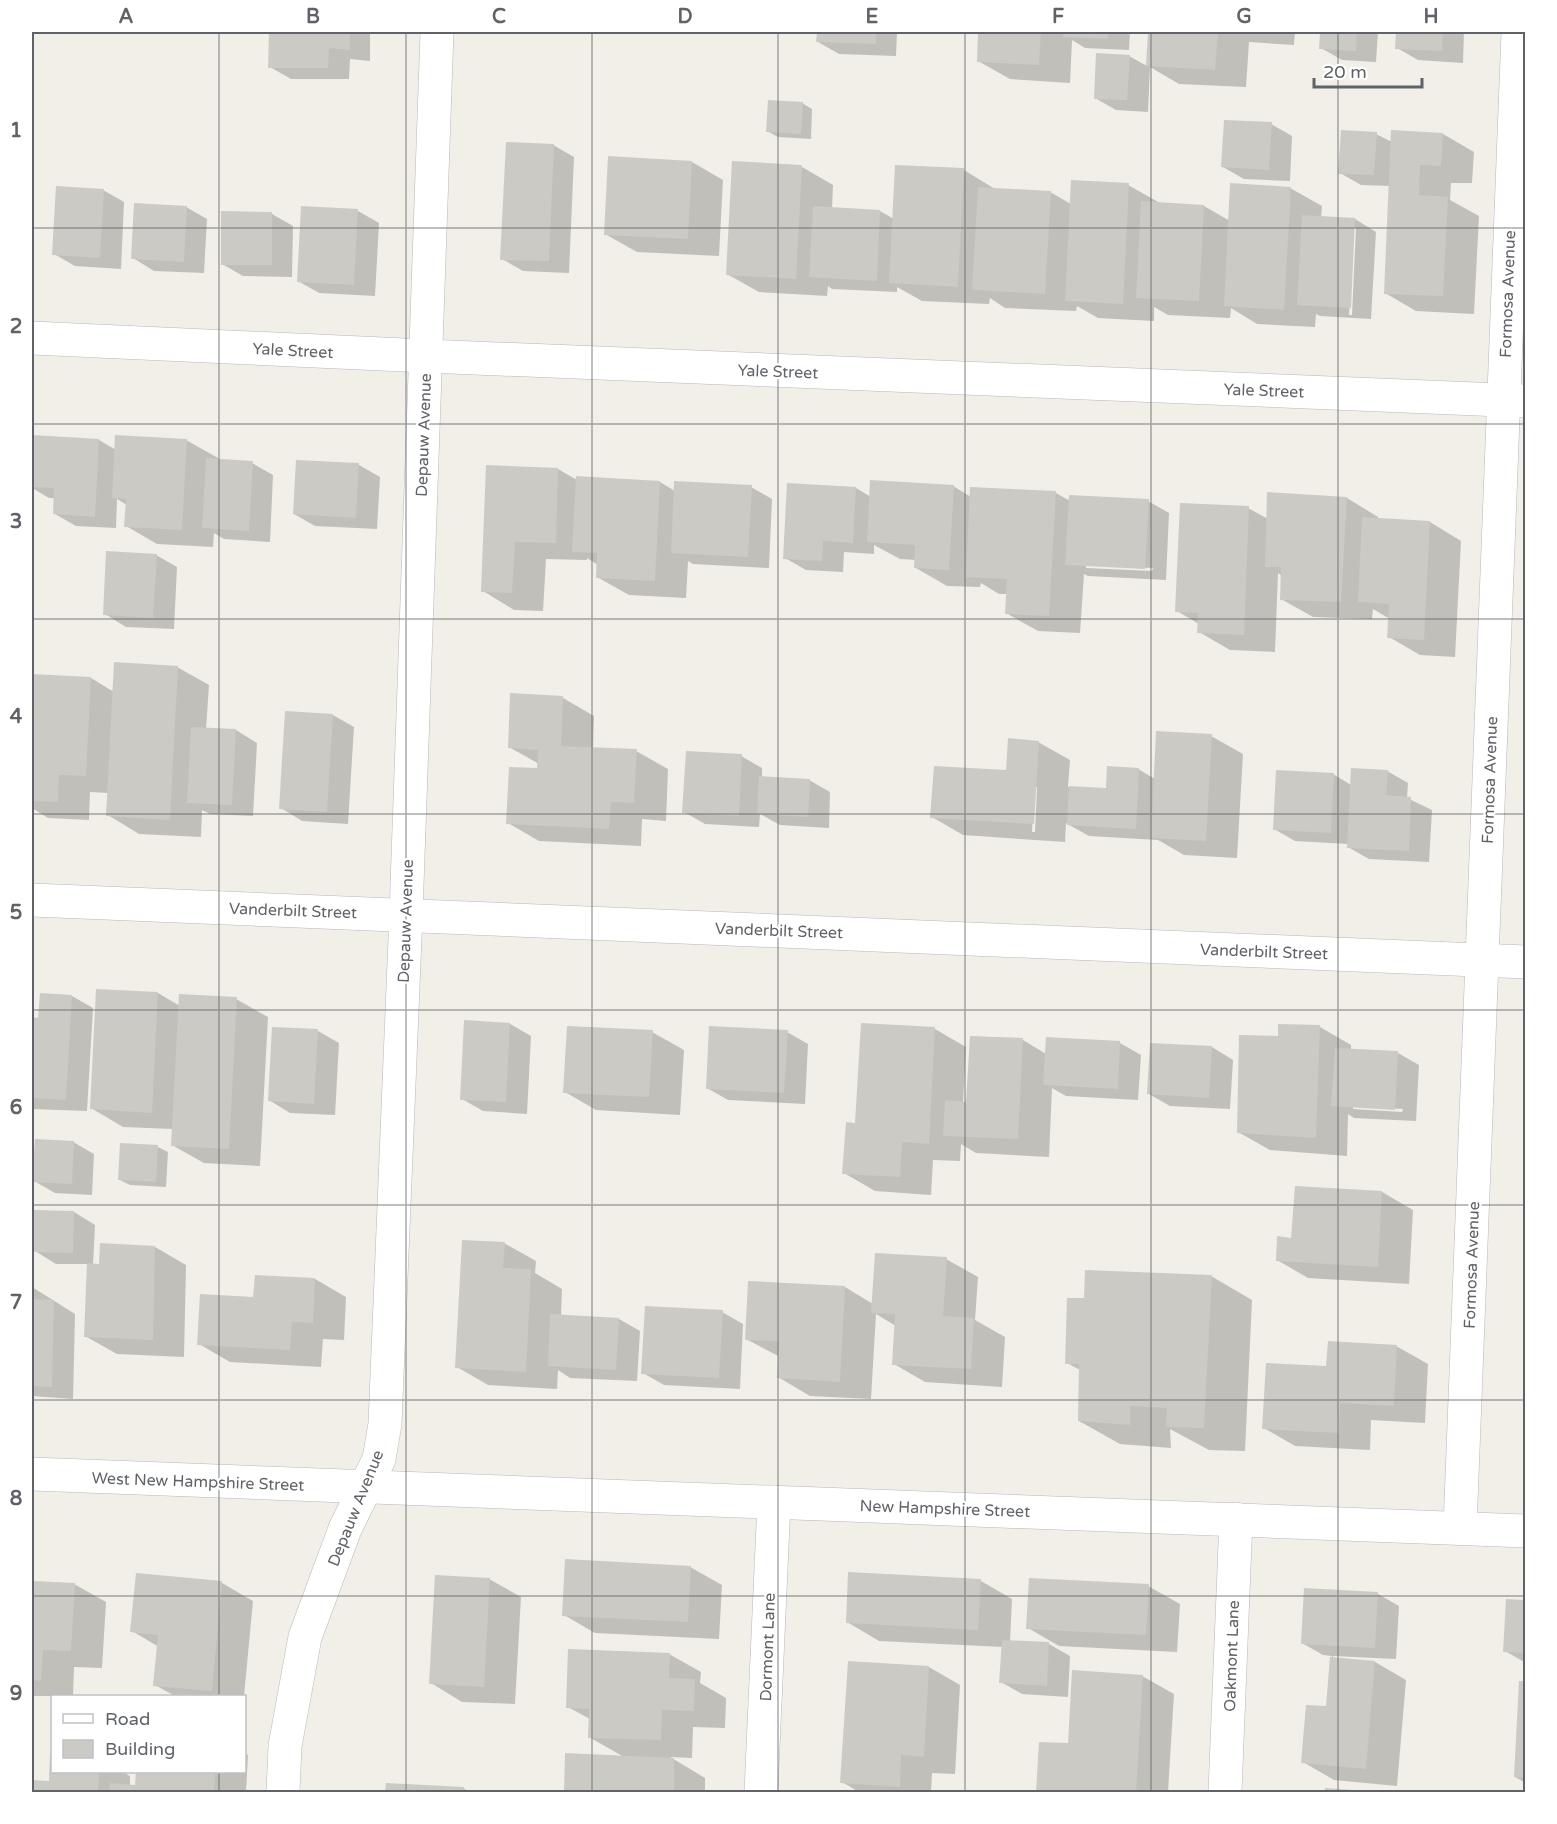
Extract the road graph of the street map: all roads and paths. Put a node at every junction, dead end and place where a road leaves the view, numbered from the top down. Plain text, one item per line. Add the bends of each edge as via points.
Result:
1 (437, 32) edge
2 (1518, 32) edge
3 (32, 338) edge
4 (426, 356) junction
5 (1514, 400) edge
6 (32, 900) edge
7 (406, 914) junction
8 (1483, 960) junction
9 (1526, 962) edge
10 (32, 1474) edge
11 (365, 1487) junction
12 (774, 1502) junction
13 (1236, 1519) junction
14 (1460, 1528) junction
15 (1526, 1531) edge
16 (283, 1792) edge
17 (761, 1792) edge
18 (1225, 1792) edge

1 - 4 street, Depauw Avenue
2 - 5 street, Formosa Avenue
3 - 4 street, Yale Street
4 - 5 street, Yale Street
4 - 7 street, Depauw Avenue
5 - 8 street, Formosa Avenue
6 - 7 street, Vanderbilt Street
7 - 8 street, Vanderbilt Street
7 - 11 street, Depauw Avenue via 385,1424 379,1459
8 - 9 street, Vanderbilt Street
8 - 14 street, Formosa Avenue
10 - 11 street, West New Hampshire Street
11 - 12 street, New Hampshire Street
11 - 16 street, Depauw Avenue via 305,1637 285,1746
12 - 13 street, New Hampshire Street
12 - 17 street, Dormont Lane
13 - 14 street, New Hampshire Street
13 - 18 street, Oakmont Lane
14 - 15 street, New Hampshire Street

